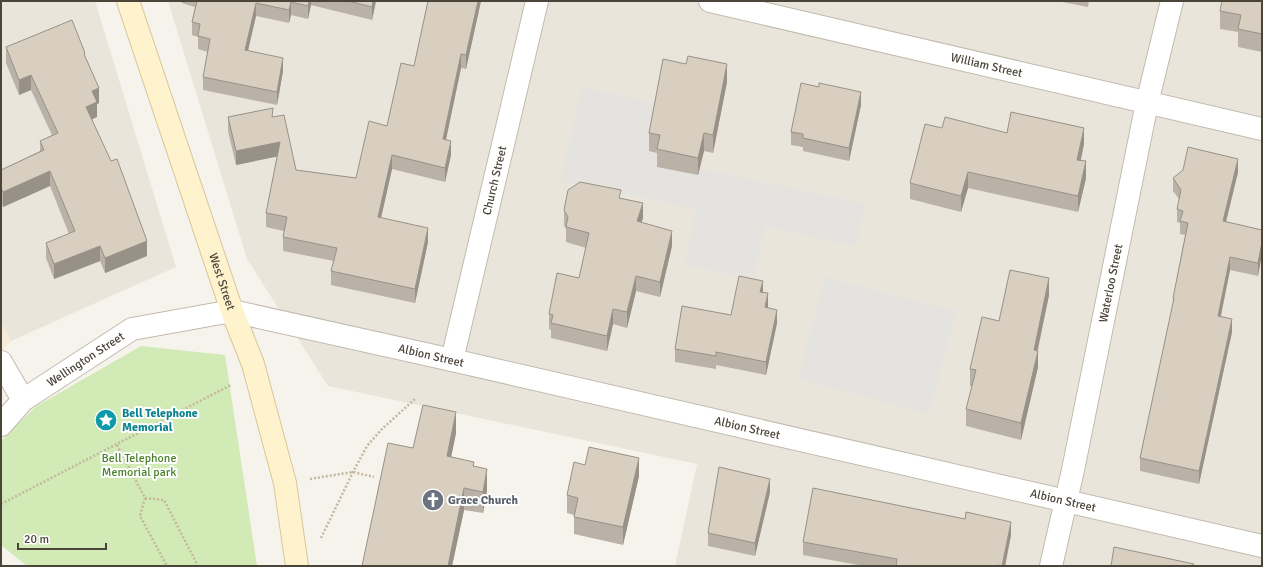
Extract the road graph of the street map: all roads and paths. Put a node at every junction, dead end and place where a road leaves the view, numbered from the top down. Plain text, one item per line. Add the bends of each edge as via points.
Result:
1 (128, 1) edge
2 (537, 1) edge
3 (710, 1) edge
4 (1172, 1) edge
5 (1147, 103) junction
6 (1262, 129) edge
7 (232, 311) junction
8 (452, 360) junction
9 (1, 362) edge
10 (253, 364) junction
11 (416, 398) dead end
12 (23, 400) junction
13 (1, 425) edge
14 (117, 444) junction
15 (353, 472) junction
16 (374, 477) dead end
17 (285, 483) junction
18 (145, 498) junction
19 (1066, 502) junction
20 (1, 504) edge
21 (318, 545) dead end
22 (1262, 546) edge
23 (167, 566) edge
24 (198, 566) edge
25 (298, 566) edge
26 (1051, 566) edge

1 - 7 main road, West Street
2 - 8 street, Church Street
3 - 5 street, William Street
4 - 5 street, Waterloo Street
5 - 6 street, William Street
5 - 19 street, Waterloo Street
7 - 8 street, Albion Street
7 - 10 main road, West Street
7 - 12 street, Wellington Street via 132,329
8 - 19 street, Albion Street
9 - 12 street
10 - 14 path via 231,385
10 - 17 main road, West Street
11 - 15 path via 382,429 368,446
12 - 13 street, Wellington Street
14 - 18 path
14 - 20 path
15 - 16 path
15 - 17 path
15 - 21 path
17 - 25 main road, West Street
18 - 23 path via 140,516
18 - 24 path via 164,500
19 - 22 street, Albion Street
19 - 26 street, Waterloo Street

